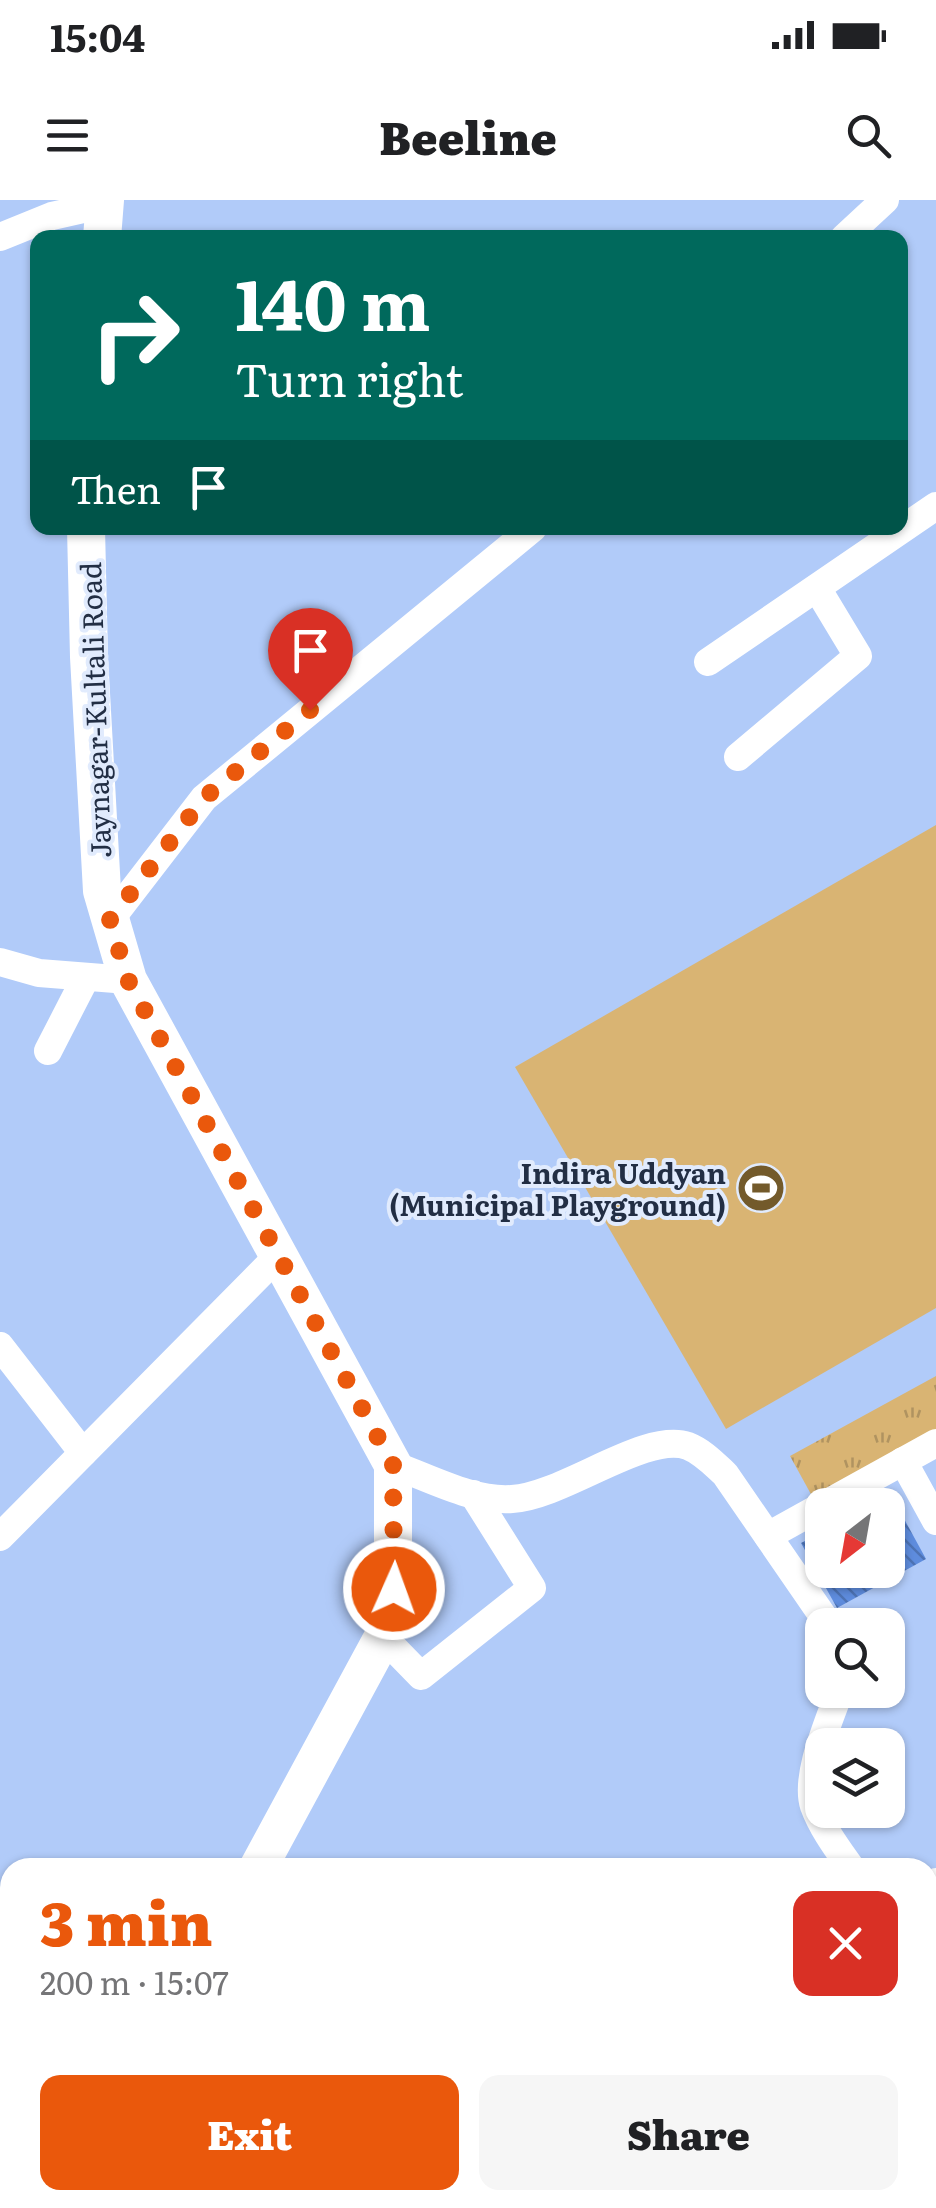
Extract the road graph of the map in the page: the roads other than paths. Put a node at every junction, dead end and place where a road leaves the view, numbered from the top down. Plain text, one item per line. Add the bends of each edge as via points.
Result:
1 (885, 200) edge
2 (104, 214) edge
3 (853, 230) edge
4 (0, 238) edge
5 (936, 506) edge
6 (908, 525) edge
7 (86, 535) edge
8 (524, 535) edge
9 (894, 535) edge
10 (817, 588) junction
11 (708, 662) dead end
12 (738, 757) dead end
13 (110, 920) junction
14 (0, 962) edge
15 (85, 979) junction
16 (128, 980) junction
17 (48, 1051) dead end
18 (278, 1256) junction
19 (0, 1346) edge
20 (936, 1443) edge
21 (83, 1453) junction
22 (903, 1461) junction
23 (393, 1465) junction
24 (855, 1488) edge
25 (473, 1494) junction
26 (805, 1516) edge
27 (936, 1521) edge
28 (768, 1536) junction
29 (0, 1537) edge
30 (817, 1608) edge
31 (383, 1637) junction
32 (834, 1708) edge
33 (263, 1858) edge
34 (844, 1858) edge

1 - 3 street
2 - 4 street via 52,216
5 - 6 street
7 - 13 main road, Jaynagar-Kultali Road via 102,891
8 - 13 street via 204,798
9 - 10 street
10 - 11 street
10 - 12 street via 858,656
13 - 16 main road, Jaynagar-Kultali Road
14 - 15 street
15 - 16 street
15 - 17 street
16 - 18 main road, Jaynagar-Kultali Road
18 - 21 street
18 - 23 main road, Jaynagar-Kultali Road
19 - 21 street
20 - 22 street
21 - 29 street
22 - 24 street
22 - 27 street
23 - 25 street
23 - 31 main road, Jaynagar-Kultali Road via 394,1589
25 - 28 street via 510,1499 549,1492 652,1446 685,1445 725,1474
25 - 31 street via 532,1588 422,1676
26 - 28 street
28 - 30 street
31 - 33 main road, Jaynagar-Kultali Road
32 - 34 street via 815,1764 812,1802

